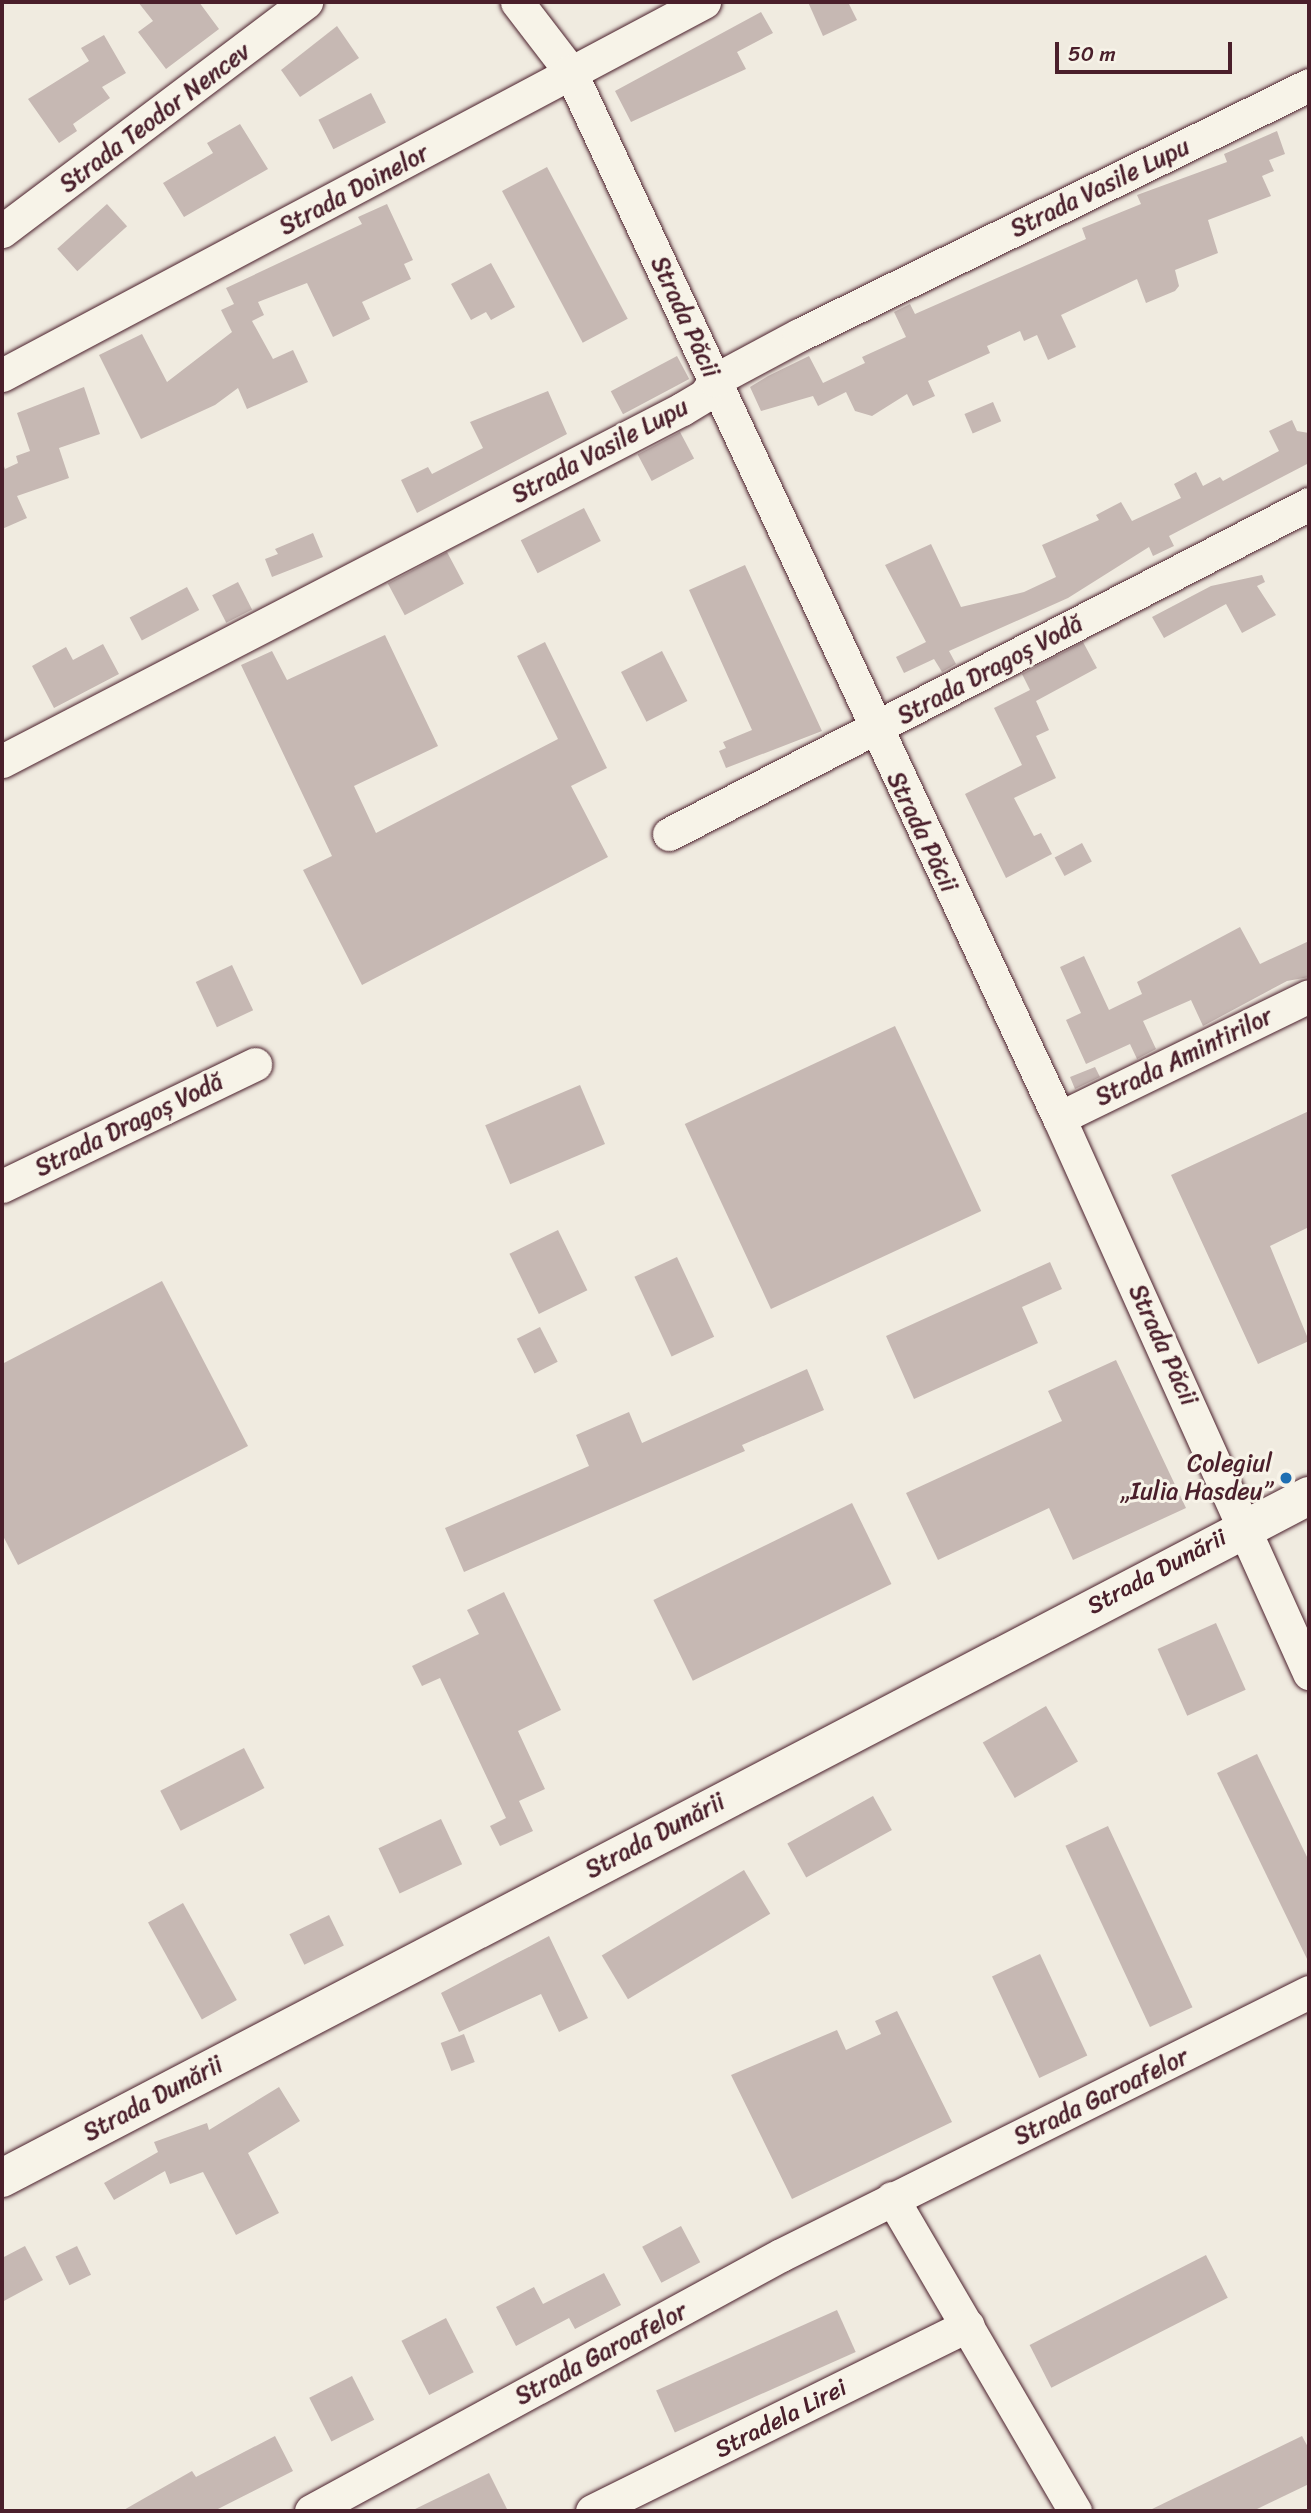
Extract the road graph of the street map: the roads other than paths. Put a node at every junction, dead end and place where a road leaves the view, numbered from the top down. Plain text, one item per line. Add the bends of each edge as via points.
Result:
1 (306, 2) edge
2 (517, 2) edge
3 (704, 2) edge
4 (570, 72) junction
5 (1309, 85) edge
6 (2, 231) edge
7 (2, 375) edge
8 (715, 380) junction
9 (1309, 504) edge
10 (874, 731) junction
11 (2, 761) edge
12 (669, 834) dead end
13 (1309, 996) edge
14 (255, 1064) dead end
15 (1059, 1118) junction
16 (2, 1186) edge
17 (1309, 1496) edge
18 (1246, 1525) junction
19 (1309, 1673) edge
20 (1309, 1993) edge
21 (2, 2178) edge
22 (892, 2198) junction
23 (968, 2325) junction
24 (312, 2511) edge
25 (592, 2511) edge
26 (1075, 2511) edge

1 - 6 street, Strada Teodor Nencev
2 - 4 street, Strada Păcii
3 - 4 street, Strada Doinelor
4 - 7 street, Strada Doinelor
4 - 8 street, Strada Păcii
5 - 8 street, Strada Vasile Lupu
8 - 10 street, Strada Păcii
8 - 11 street, Strada Vasile Lupu via 705,395 682,409
9 - 10 street, Strada Dragoș Vodă
10 - 12 street, Strada Dragoș Vodă
10 - 15 street, Strada Păcii
13 - 15 street, Strada Amintirilor
14 - 16 street, Strada Dragoș Vodă
15 - 18 street, Strada Păcii
17 - 18 main road, Strada Dunării
18 - 19 street, Strada Păcii
18 - 21 main road, Strada Dunării
20 - 22 street, Strada Garoafelor
22 - 23 street
22 - 24 street, Strada Garoafelor
23 - 25 street, Stradela Lirei
23 - 26 street

